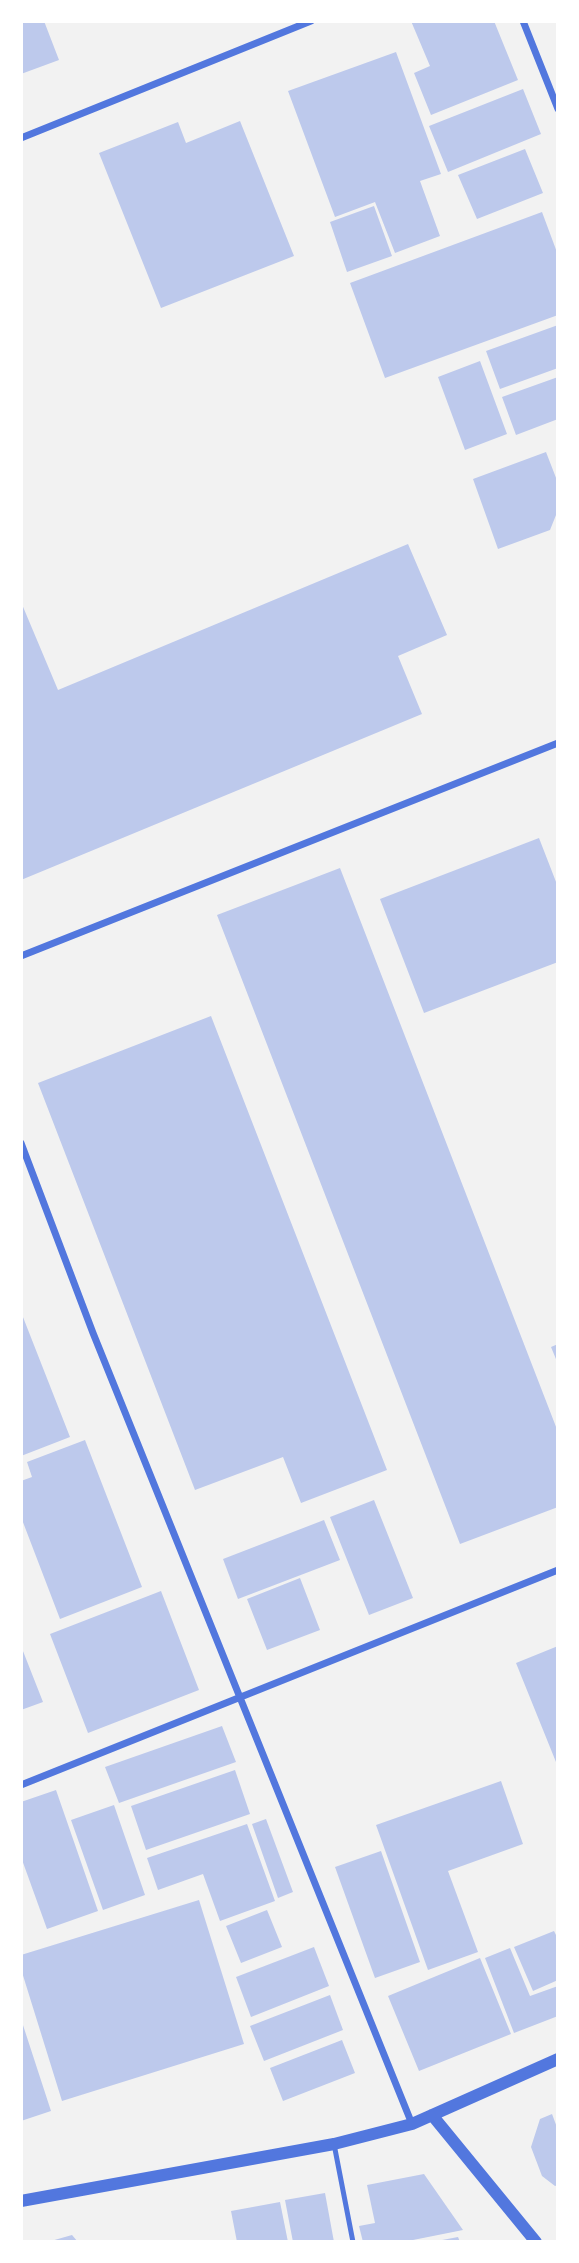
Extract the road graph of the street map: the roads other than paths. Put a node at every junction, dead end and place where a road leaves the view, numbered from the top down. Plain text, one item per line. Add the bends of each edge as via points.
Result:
1 (311, 21) edge
2 (523, 21) edge
3 (558, 110) edge
4 (21, 138) edge
5 (558, 743) edge
6 (21, 956) edge
7 (21, 1143) edge
8 (558, 1570) edge
9 (240, 1697) junction
10 (21, 1785) edge
11 (558, 2059) edge
12 (432, 2115) junction
13 (412, 2124) junction
14 (334, 2144) junction
15 (21, 2201) edge
16 (353, 2242) edge
17 (536, 2242) edge

1 - 4 street
2 - 3 street
5 - 6 street
7 - 9 street
8 - 9 street
9 - 10 street
9 - 13 street
11 - 12 street
12 - 13 street
12 - 17 street
13 - 14 street
14 - 15 street
14 - 16 lane

